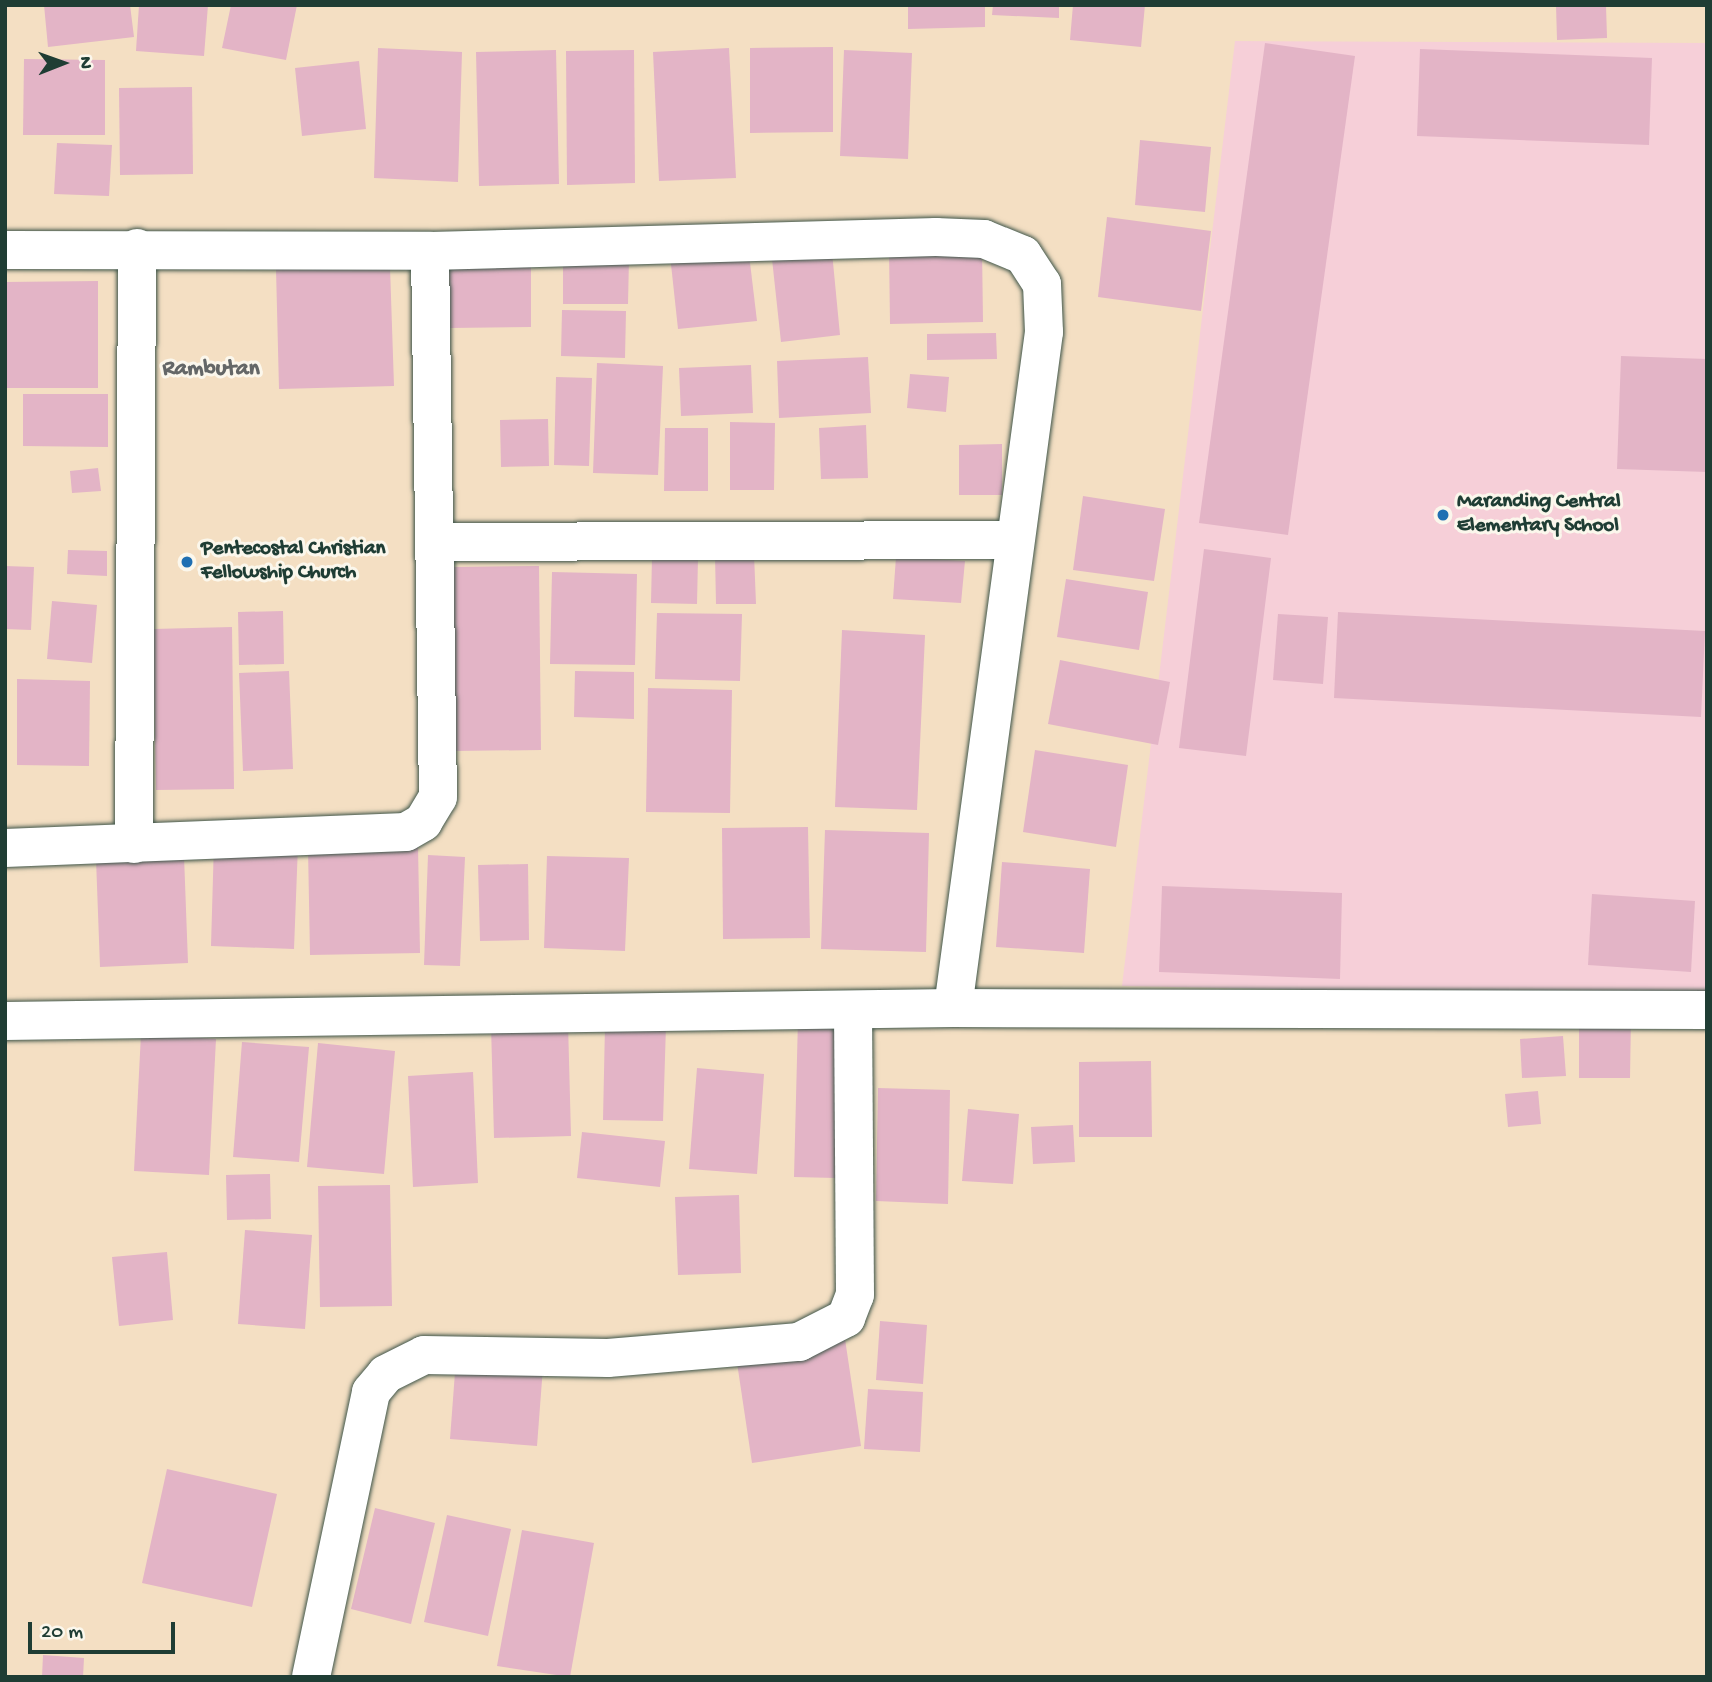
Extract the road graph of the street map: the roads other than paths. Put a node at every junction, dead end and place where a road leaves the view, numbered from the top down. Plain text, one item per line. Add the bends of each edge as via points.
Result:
1 (137, 248) junction
2 (5, 250) edge
3 (430, 251) junction
4 (1012, 540) junction
5 (435, 542) junction
6 (134, 844) junction
7 (5, 848) edge
8 (953, 1008) junction
9 (1707, 1010) edge
10 (853, 1013) junction
11 (5, 1021) edge
12 (311, 1677) edge

1 - 2 street
1 - 3 street
1 - 6 street
3 - 4 street via 936,237 984,239 1023,255 1042,284 1044,332
3 - 5 street
4 - 5 street
4 - 8 street
5 - 6 street via 438,797 424,821 406,832
6 - 7 street
8 - 9 street
8 - 10 street
10 - 11 street
10 - 12 street via 855,1295 846,1318 799,1342 608,1358 424,1355 386,1374 371,1392

